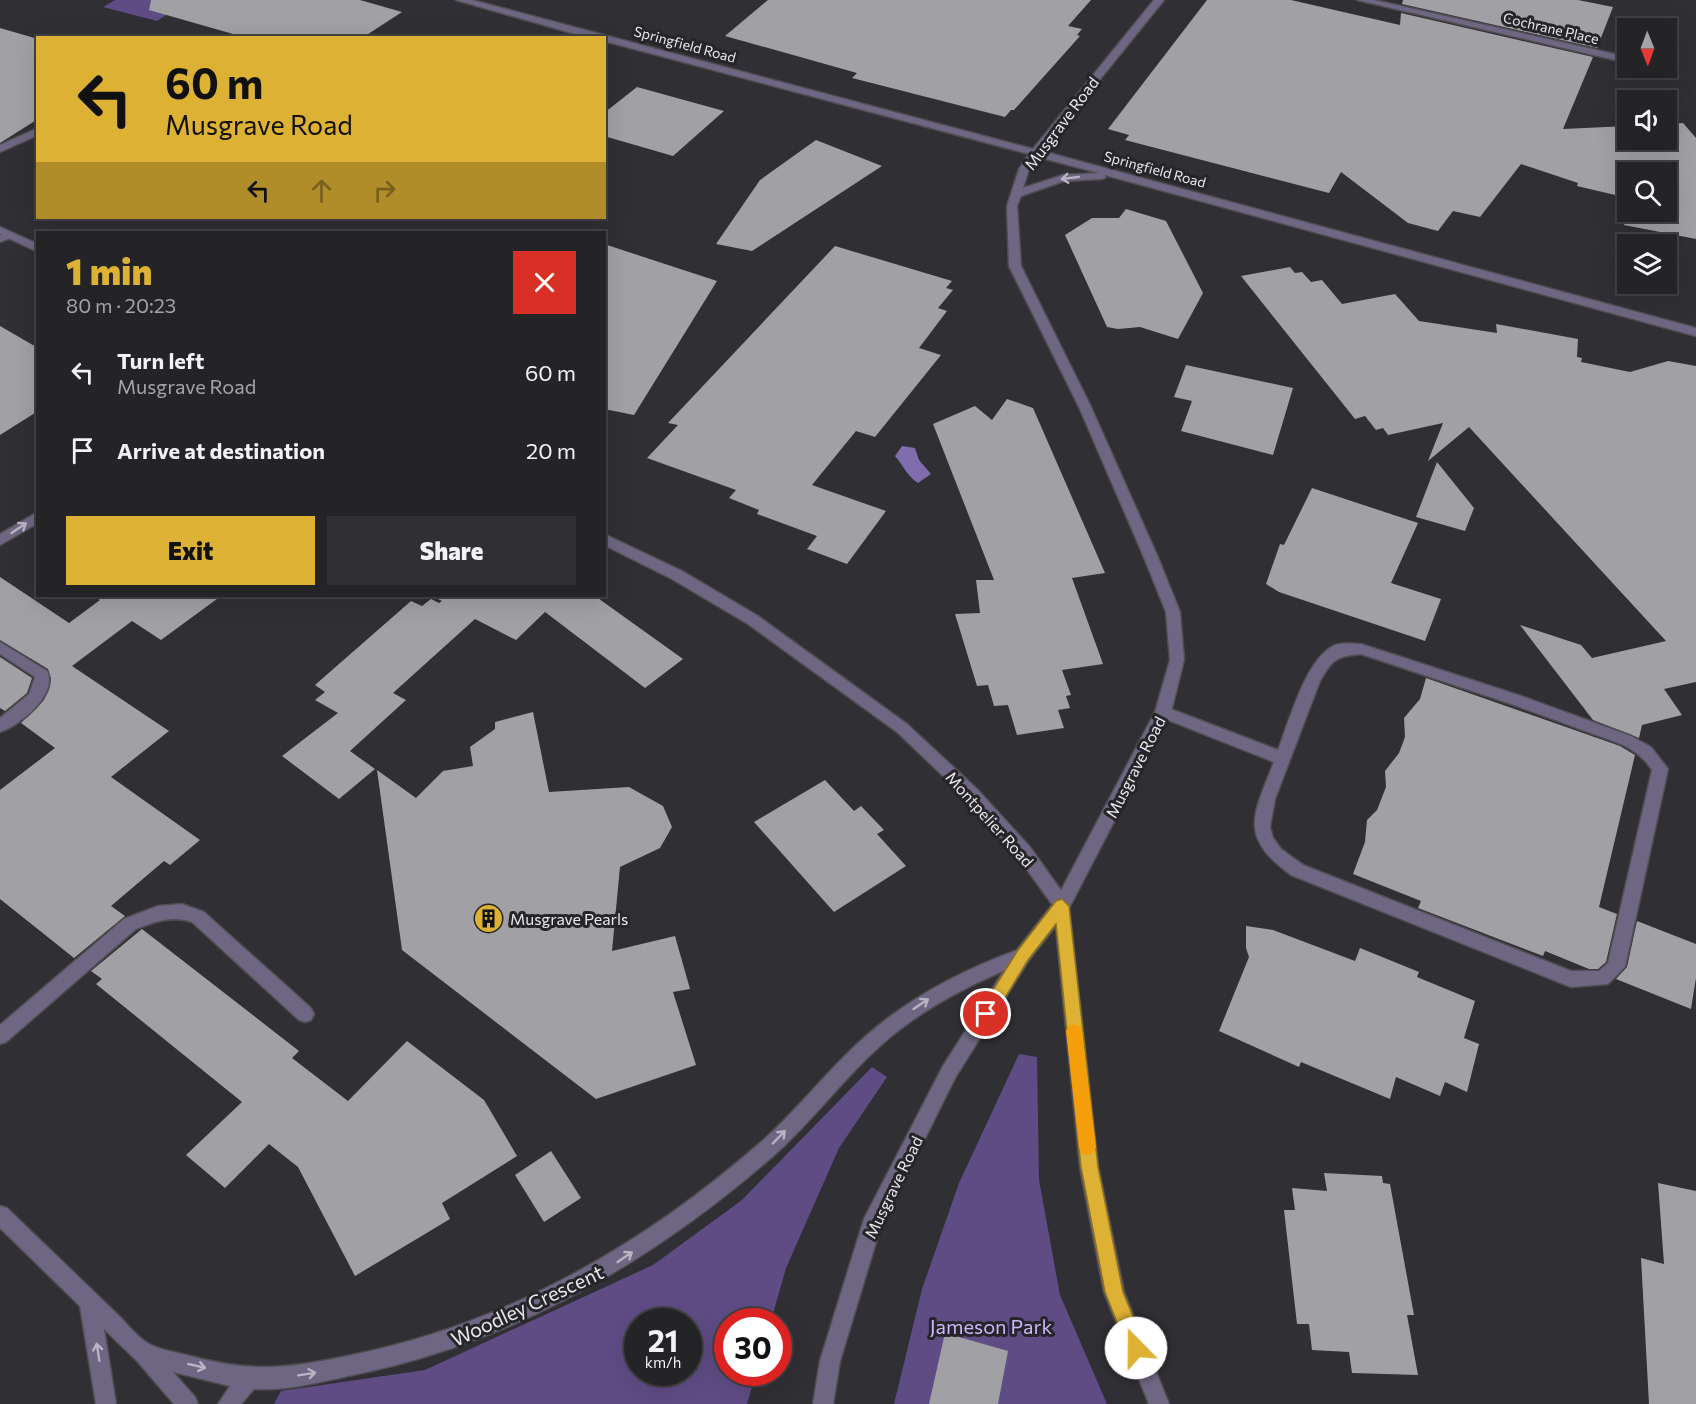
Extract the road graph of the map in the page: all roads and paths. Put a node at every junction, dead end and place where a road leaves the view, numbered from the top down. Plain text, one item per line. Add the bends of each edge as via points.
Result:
1 (460, 0) edge
2 (1159, 0) edge
3 (1362, 0) edge
4 (595, 36) edge
5 (606, 39) edge
6 (1617, 58) edge
7 (36, 132) edge
8 (0, 149) edge
9 (1035, 153) junction
10 (1128, 177) junction
11 (1015, 194) junction
12 (3, 234) edge
13 (36, 248) edge
14 (1696, 332) edge
15 (36, 517) edge
16 (0, 540) edge
17 (606, 540) edge
18 (0, 647) edge
19 (1163, 712) junction
20 (0, 726) edge
21 (1284, 759) junction
22 (1062, 906) junction
23 (1023, 955) junction
24 (305, 1014) dead end
25 (0, 1036) edge
26 (0, 1215) edge
27 (89, 1300) junction
28 (144, 1354) junction
29 (249, 1378) junction
30 (106, 1404) edge
31 (188, 1404) edge
32 (228, 1404) edge
33 (823, 1404) edge
34 (1159, 1404) edge

1 - 4 street, Springfield Road
2 - 9 street, Musgrave Road
3 - 6 street, Cochrane Place
5 - 9 street, Springfield Road
7 - 8 street
9 - 10 street, Springfield Road
9 - 11 street, Musgrave Road
10 -> 11 street via 1063,178
10 - 14 street, Springfield Road
11 - 19 street, Musgrave Road via 1011,216 1015,266 1085,406 1173,612 1177,660
12 - 13 street
16 -> 15 street
17 - 22 street, Montpelier Road via 753,620 902,728 971,793 1024,852
18 - 20 street via 42,675 44,683 39,695
19 - 21 street
19 - 22 street, Musgrave Road
21 - 21 street via 1262,827 1275,854 1297,870 1571,979 1602,979 1616,967 1660,769 1643,747 1361,649 1338,650 1324,661 1312,681
22 - 23 street, Musgrave Road
22 - 34 street, Montpelier Road via 1089,1167 1114,1292
29 -> 23 street, Woodley Crescent via 295,1376 366,1364 454,1341 542,1303 610,1267 699,1207 769,1147 874,1040 922,1003 979,972
23 - 33 street, Musgrave Road via 949,1072 871,1226 830,1361
24 - 25 street via 198,917 182,911 158,913 130,924
26 - 27 street
27 - 28 street
30 -> 27 street
28 -> 29 street, Woodley Crescent
28 - 31 street
29 - 32 street

